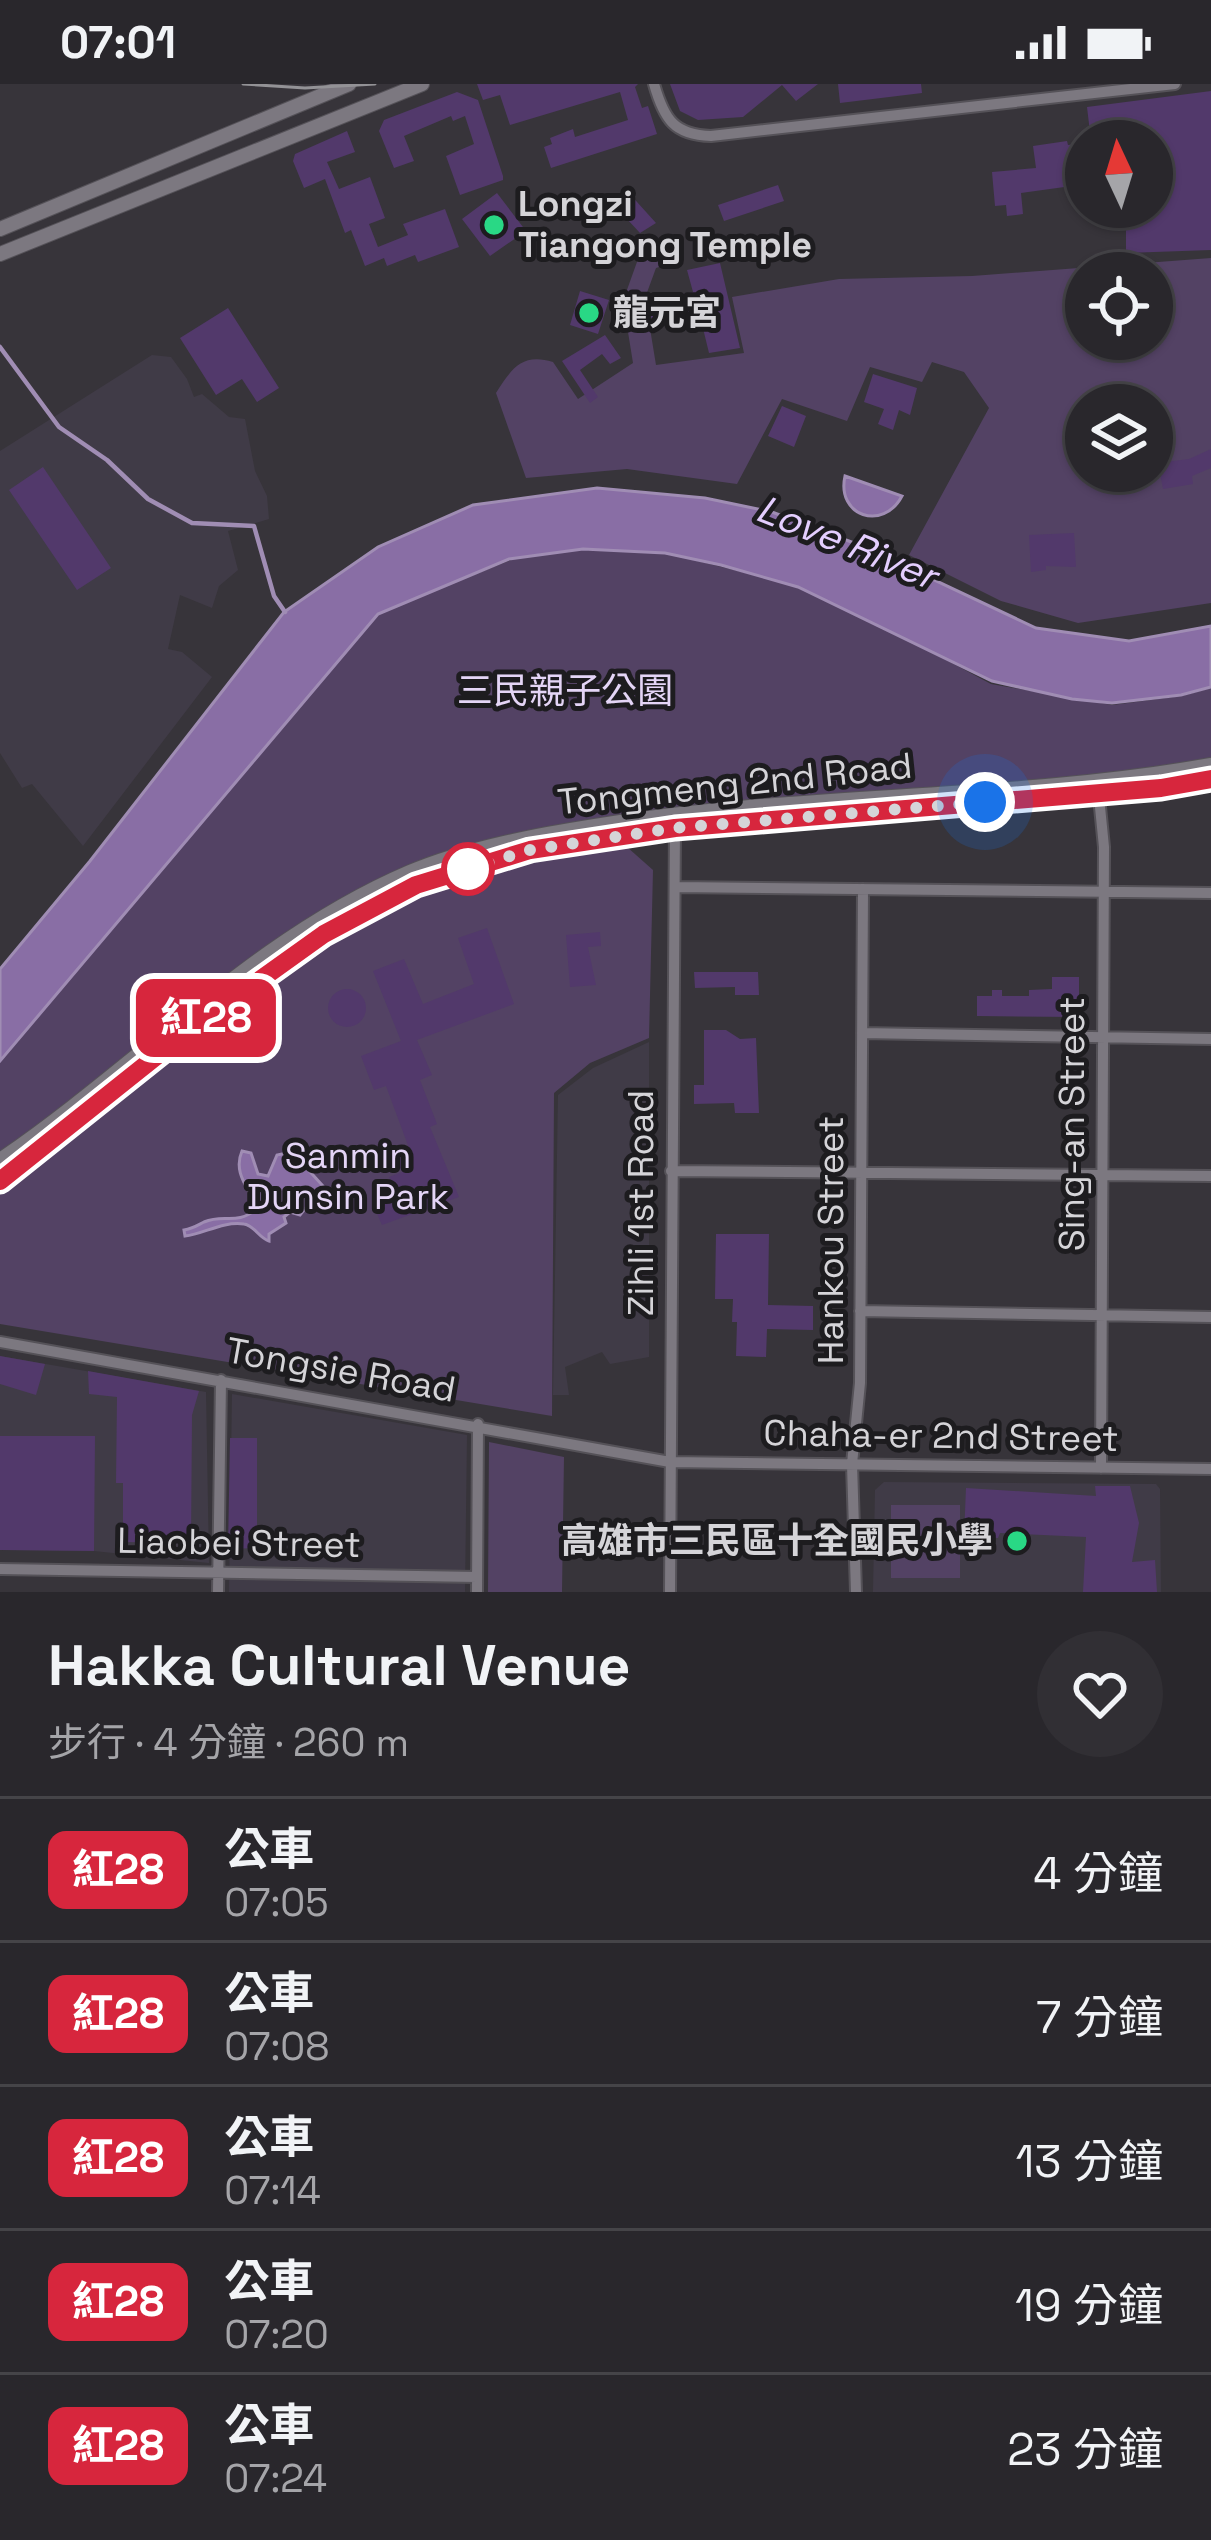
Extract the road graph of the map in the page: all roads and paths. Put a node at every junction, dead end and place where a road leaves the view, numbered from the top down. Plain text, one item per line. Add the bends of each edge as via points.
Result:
1 (349, 84) edge
2 (422, 84) edge
3 (654, 84) edge
4 (1175, 84) edge
5 (398, 88) edge
6 (0, 228) edge
7 (0, 254) edge
8 (1211, 765) edge
9 (1211, 779) edge
10 (1098, 787) junction
11 (675, 821) junction
12 (675, 887) junction
13 (863, 889) junction
14 (1103, 892) junction
15 (1211, 893) edge
16 (862, 1033) junction
17 (1102, 1039) junction
18 (1211, 1039) edge
19 (0, 1160) edge
20 (671, 1171) junction
21 (861, 1172) junction
22 (1102, 1175) junction
23 (1211, 1176) edge
24 (0, 1181) edge
25 (860, 1311) junction
26 (1101, 1316) junction
27 (1211, 1317) edge
28 (0, 1342) edge
29 (221, 1380) junction
30 (478, 1424) junction
31 (670, 1462) junction
32 (852, 1464) junction
33 (1101, 1468) junction
34 (1211, 1469) edge
35 (0, 1569) edge
36 (218, 1573) junction
37 (477, 1577) junction
38 (218, 1592) edge
39 (477, 1592) edge
40 (670, 1592) edge
41 (856, 1592) edge

1 - 6 street
2 - 5 street
3 - 4 street via 667,120 682,133 712,136
5 - 7 street
6 - 7 street
8 - 10 street, Tongmeng 2nd Road
9 - 10 street, Tongmeng 2nd Road
10 - 11 street, Tongmeng 2nd Road
10 - 14 street, Sing-an Street
11 - 12 street, Zihli 1st Road
11 - 19 street, Tongmeng 2nd Road via 527,837 410,872 316,923
11 - 24 street, Tongmeng 2nd Road via 530,850 416,885 324,934
12 - 13 street
12 - 20 street, Zihli 1st Road
13 - 14 street
13 - 16 street, Hankou Street
14 - 15 street
14 - 17 street, Sing-an Street
16 - 17 street
16 - 21 street, Hankou Street
17 - 18 street
17 - 22 street, Sing-an Street
20 - 21 street
20 - 31 street, Zihli 1st Road
21 - 22 street
21 - 25 street, Hankou Street
22 - 23 street
22 - 26 street, Sing-an Street
25 - 26 street
25 - 32 street, Hankou Street
26 - 27 street
26 - 33 street, Sing-an Street
28 - 29 street, Tongsie Road
29 - 30 street, Tongsie Road
29 - 36 street
30 - 31 street, Tongsie Road
30 - 37 street
31 - 32 street, Chaha-er 2nd Street
31 - 40 street, Zihli 1st Road
32 - 33 street, Chaha-er 2nd Street
32 - 41 street, Hankou Street
33 - 34 street, Chaha-er 2nd Street
35 - 36 street, Liaobei Street
36 - 37 street, Liaobei Street
36 - 38 street
37 - 39 street

